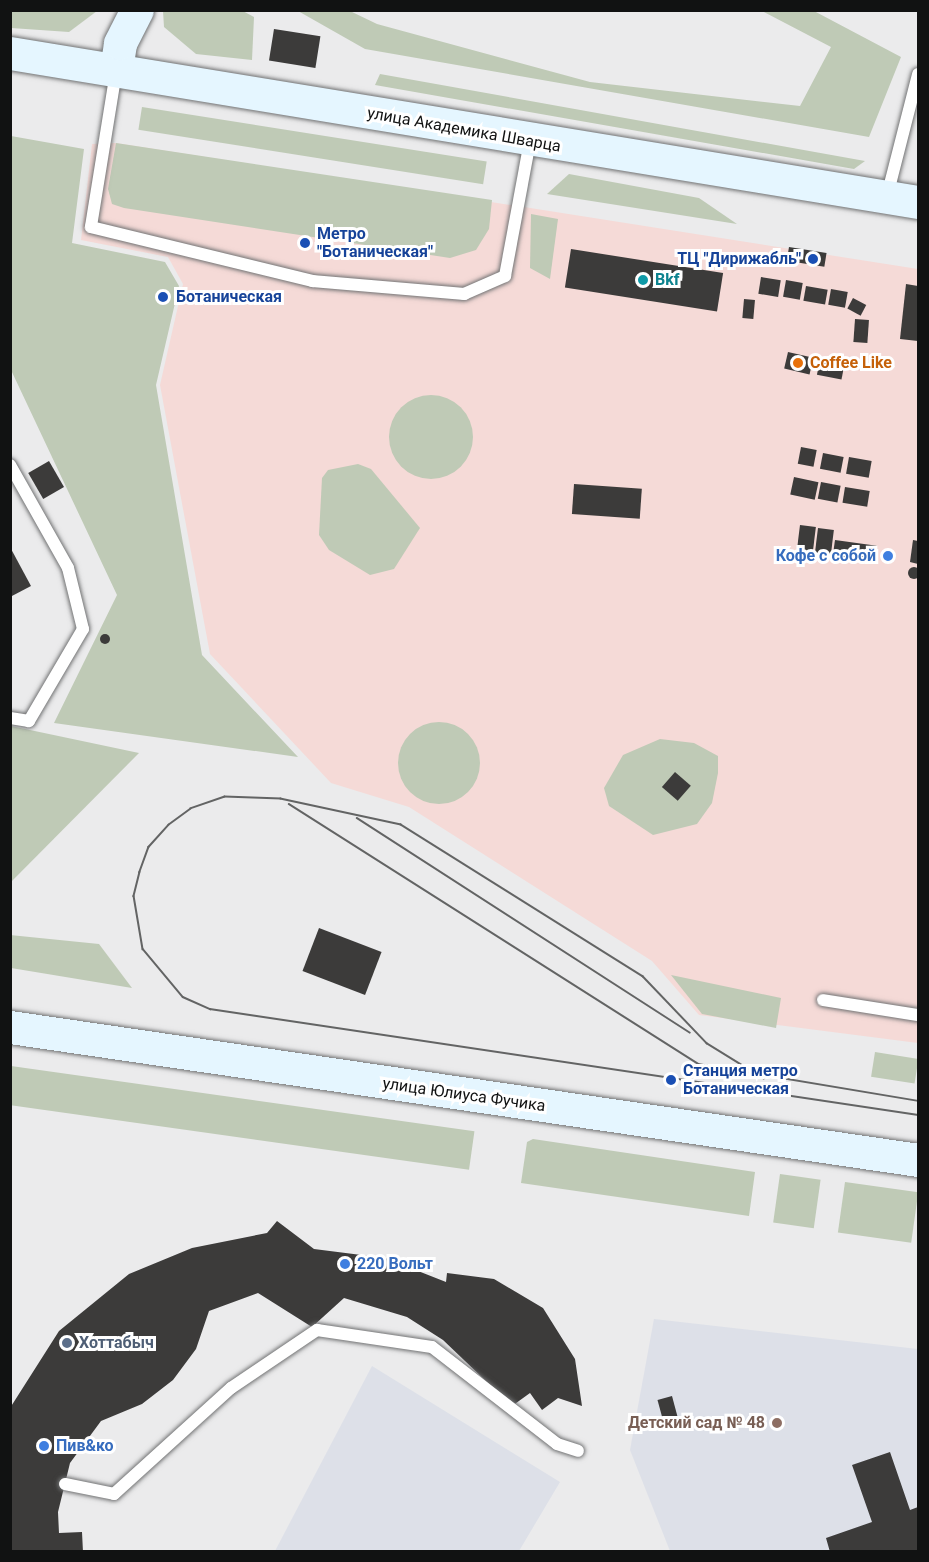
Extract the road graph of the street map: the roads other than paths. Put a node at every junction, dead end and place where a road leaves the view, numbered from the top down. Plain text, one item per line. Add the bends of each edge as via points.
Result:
1 (137, 10) edge
2 (10, 53) edge
3 (116, 69) junction
4 (918, 74) edge
5 (530, 141) junction
6 (886, 197) junction
7 (918, 202) edge
8 (10, 465) edge
9 (10, 718) edge
10 (823, 1000) dead end
11 (918, 1015) edge
12 (10, 1027) edge
13 (918, 1160) edge
14 (578, 1451) dead end
15 (65, 1484) dead end

1 - 3 street via 120,43
2 - 3 street, улица Академика Шварца
3 - 5 street, улица Академика Шварца
3 - 5 lane via 91,227 312,281 464,294 505,276
4 - 6 lane
5 - 6 street, улица Академика Шварца
6 - 7 street, улица Академика Шварца
8 - 9 lane via 68,568 83,629 30,721
10 - 11 lane
12 - 13 street, улица Юлиуса Фучика
14 - 15 lane via 557,1444 432,1347 317,1330 231,1388 114,1494

